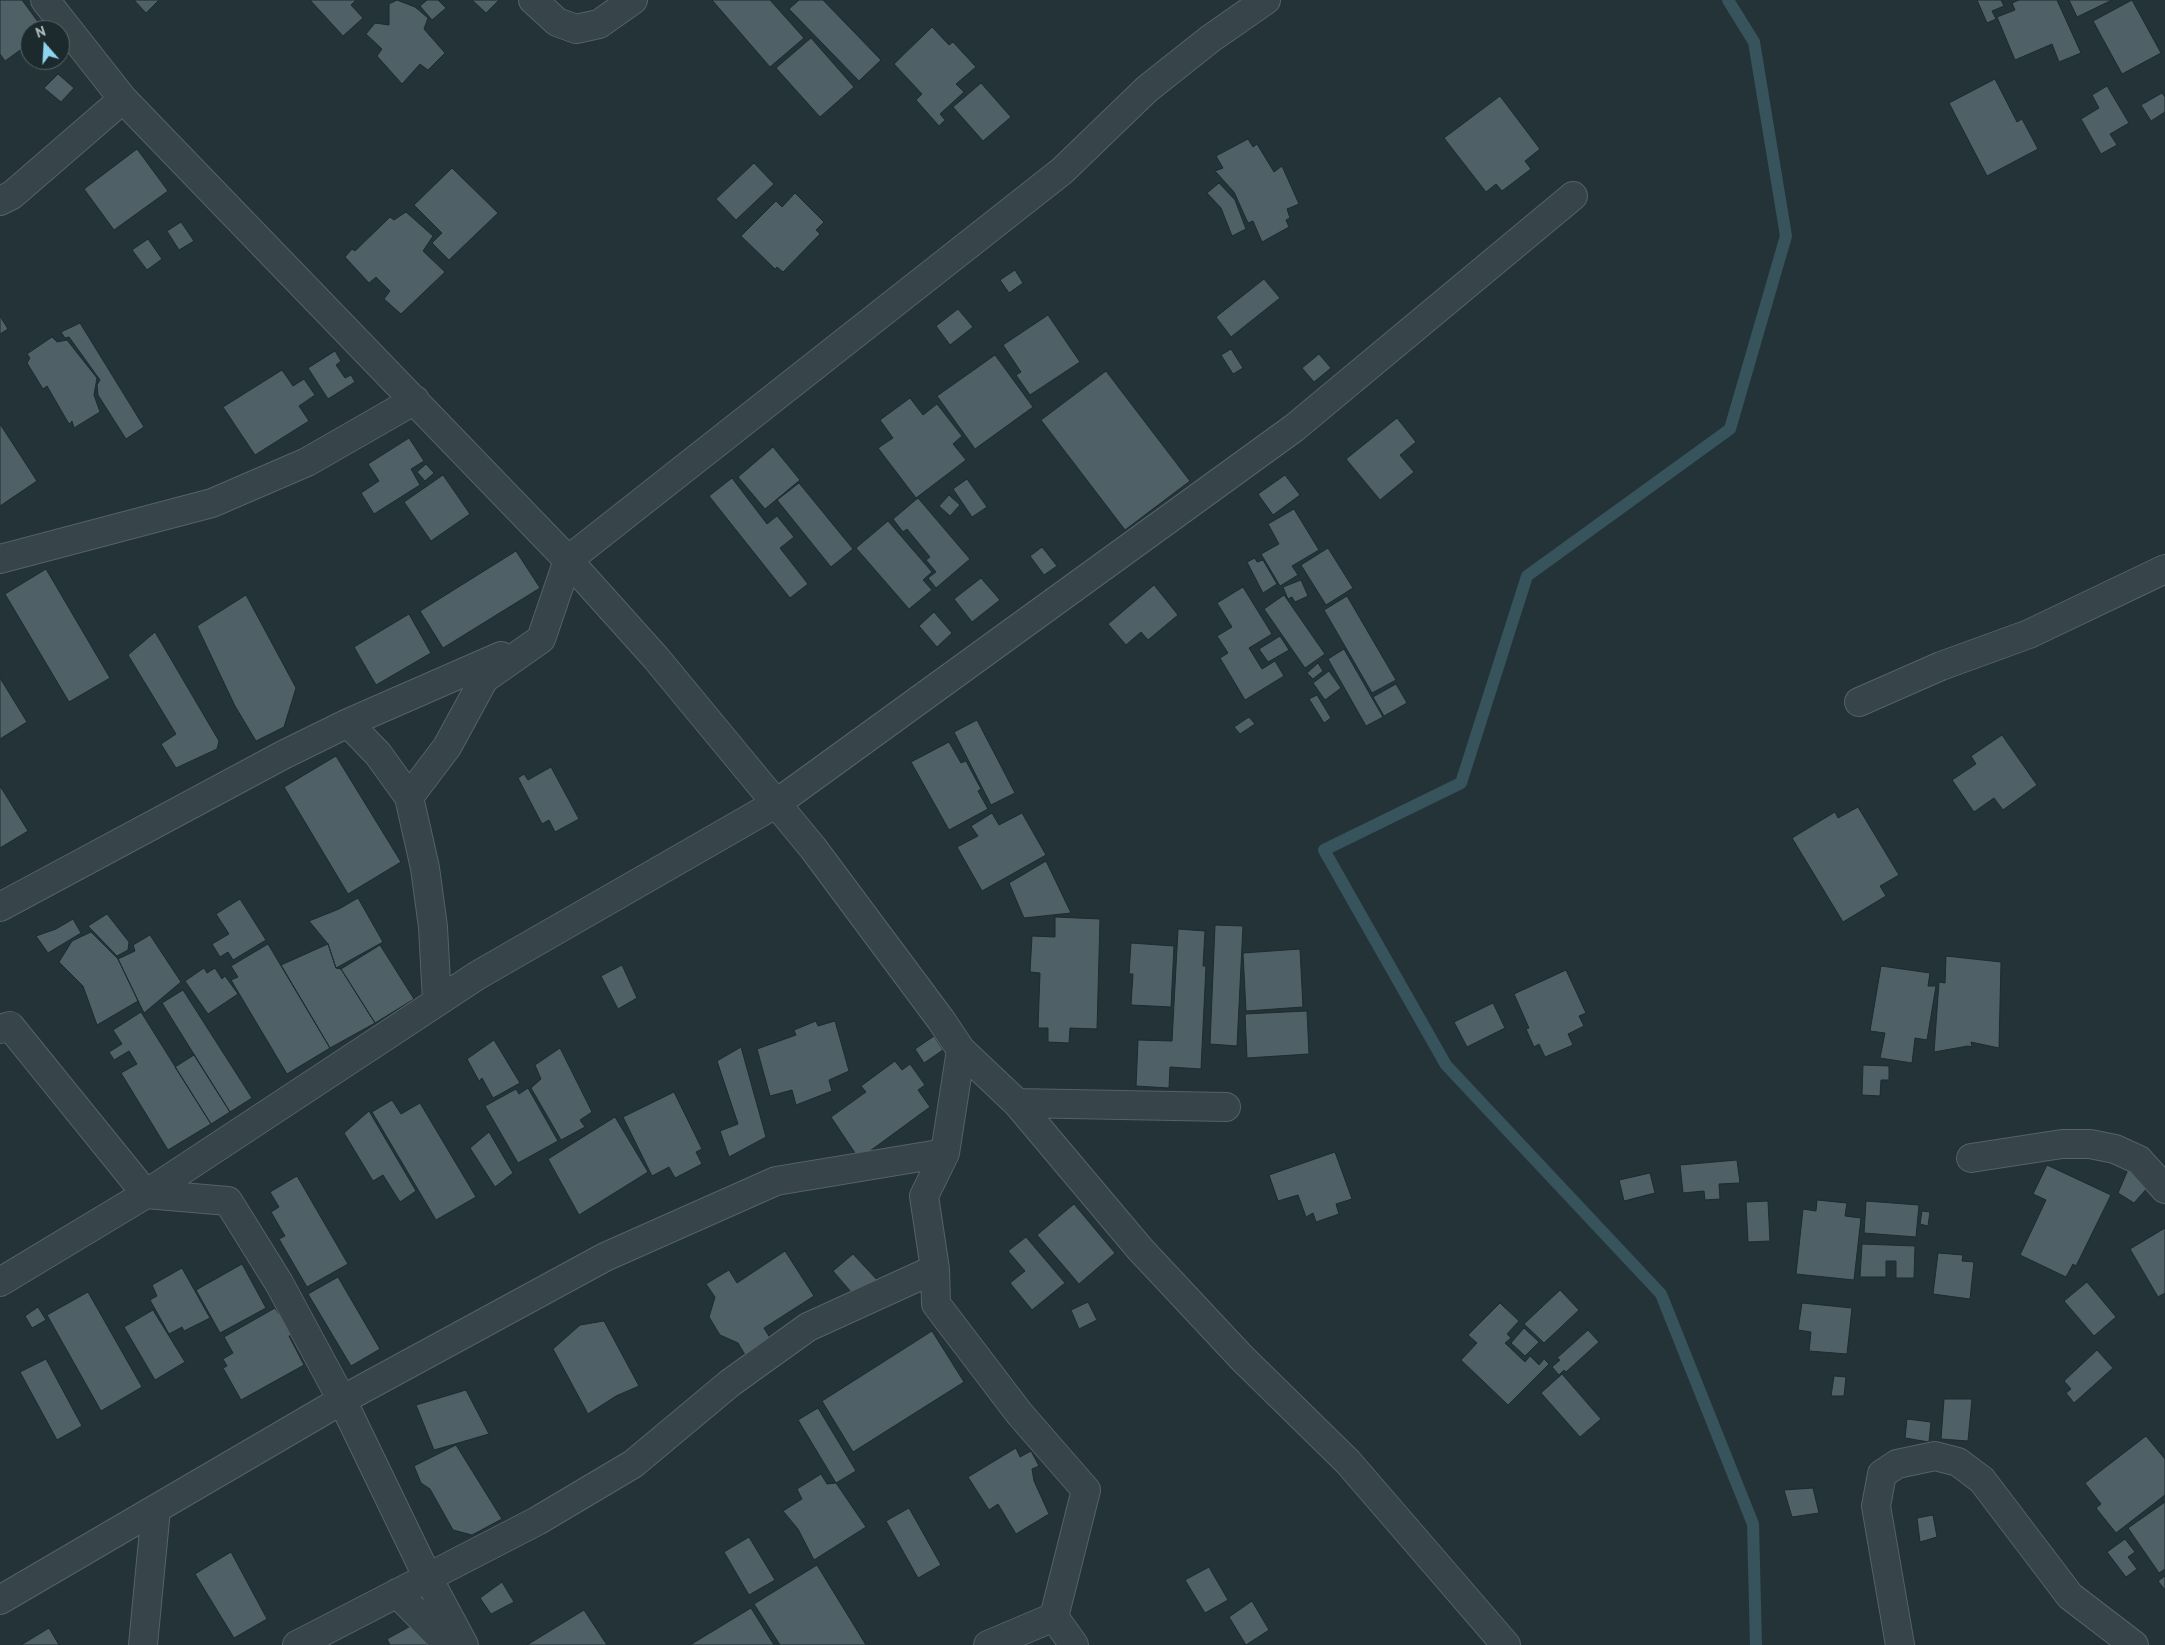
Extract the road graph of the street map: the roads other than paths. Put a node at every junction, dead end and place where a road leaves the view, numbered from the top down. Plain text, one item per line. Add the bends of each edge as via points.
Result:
1 (45, 0) edge
2 (533, 0) edge
3 (633, 0) edge
4 (1266, 0) edge
5 (123, 98) junction
6 (1573, 196) dead end
7 (0, 201) edge
8 (415, 400) junction
9 (0, 559) edge
10 (568, 560) junction
11 (2165, 569) edge
12 (541, 638) junction
13 (1859, 702) dead end
14 (348, 723) junction
15 (409, 796) junction
16 (777, 803) junction
17 (0, 907) edge
18 (437, 1001) junction
19 (3, 1022) edge
20 (961, 1050) junction
21 (1017, 1103) junction
22 (1226, 1107) dead end
23 (945, 1153) junction
24 (1971, 1158) dead end
25 (2165, 1189) edge
26 (146, 1194) junction
27 (935, 1269) junction
28 (0, 1282) edge
29 (342, 1400) junction
30 (156, 1509) junction
31 (427, 1576) junction
32 (397, 1593) junction
33 (0, 1600) edge
34 (1054, 1617) junction
35 (143, 1645) edge
36 (297, 1645) edge
37 (448, 1645) edge
38 (464, 1645) edge
39 (988, 1645) edge
40 (1074, 1645) edge
41 (1506, 1645) edge
42 (1900, 1645) edge
43 (2134, 1645) edge

1 - 5 street
2 - 3 street via 557,22 576,30 599,24
4 - 10 street via 1147,88 1062,171
5 - 7 street via 12,195
5 - 8 street
6 - 16 street via 1294,428
8 - 9 street via 307,462 212,503
8 - 10 street
10 - 12 street
10 - 16 street via 656,658
11 - 13 street via 2029,634 1941,666
12 - 14 street
12 - 15 street via 484,679 447,747
14 - 15 street via 378,754
14 - 17 street
15 - 18 street via 425,868 433,927
16 - 18 street
16 - 20 street via 942,1020
18 - 26 street
19 - 26 street
20 - 21 street
20 - 23 street
21 - 22 street
21 - 41 street via 1140,1249 1242,1358 1354,1469
23 - 27 street via 924,1196
23 - 29 street via 776,1181 605,1257
24 - 25 street via 2062,1144 2090,1144 2115,1149 2139,1160
26 - 28 street
26 - 29 street via 228,1202 280,1283
27 - 31 street via 808,1327 730,1383 633,1464 537,1521
27 - 34 street via 936,1304 1019,1413 1086,1490
29 - 30 street
29 - 31 street
30 - 33 street
30 - 35 street
31 - 32 street
31 - 38 street
32 - 36 street
32 - 37 street
34 - 39 street
34 - 40 street
42 - 43 street via 1876,1506 1882,1474 1897,1464 1935,1456 1958,1462 1982,1480 2070,1596

